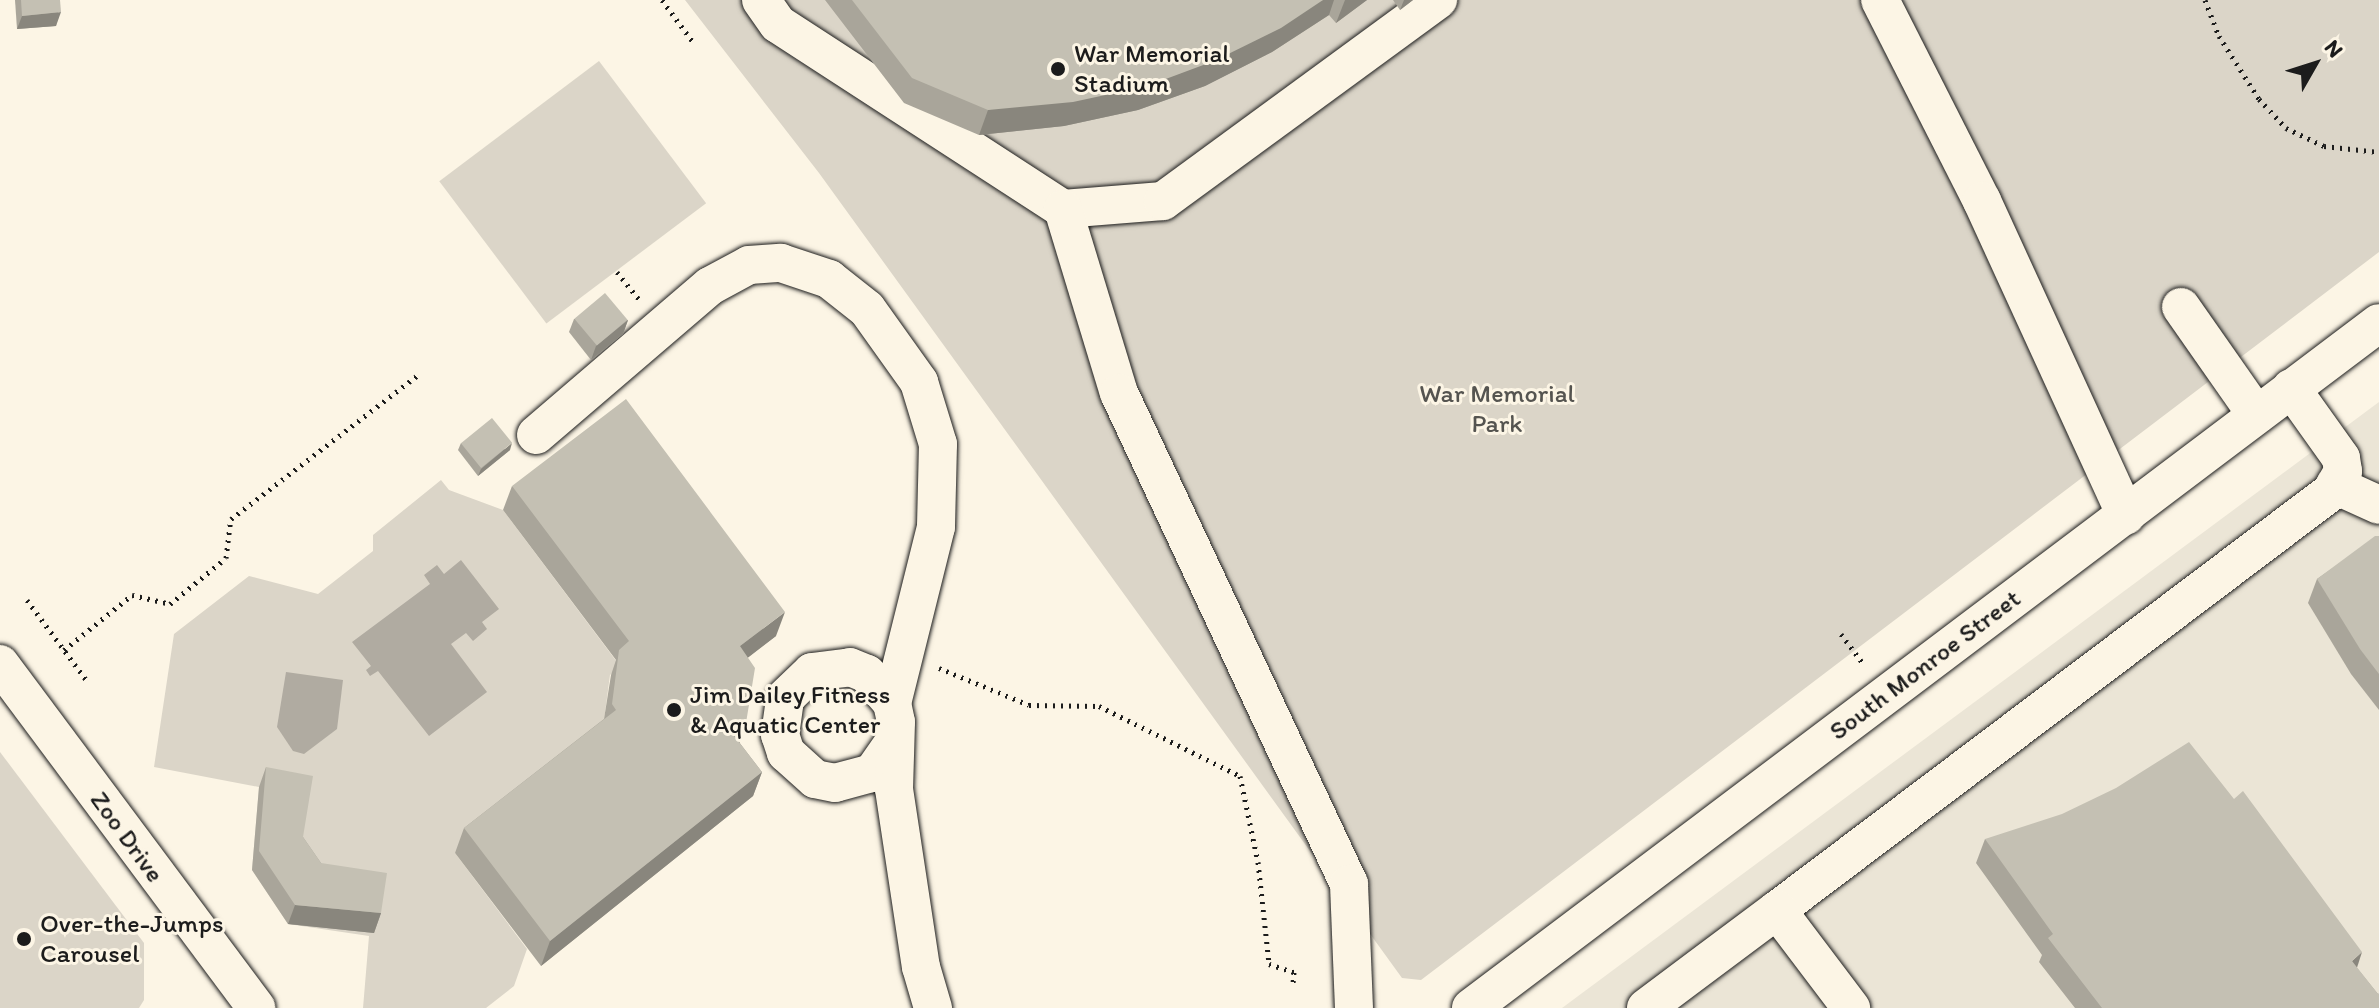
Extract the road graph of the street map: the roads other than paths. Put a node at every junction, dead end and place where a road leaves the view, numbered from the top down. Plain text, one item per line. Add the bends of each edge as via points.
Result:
1 (761, 0) edge
2 (1438, 0) edge
3 (1880, 0) edge
4 (1063, 209) junction
5 (2181, 307) dead end
6 (2379, 323) edge
7 (2291, 388) junction
8 (2256, 414) junction
9 (536, 435) dead end
10 (2335, 485) junction
11 (2379, 505) edge
12 (2126, 516) junction
13 (0, 664) edge
14 (892, 703) junction
15 (894, 742) junction
16 (1777, 910) junction
17 (256, 1008) edge
18 (933, 1008) edge
19 (1354, 1008) edge
20 (1471, 1008) edge
21 (1646, 1008) edge
22 (1851, 1008) edge

1 - 4 street via 778,24
2 - 4 street via 1163,201
3 - 12 street via 1982,201
4 - 19 street via 1119,393 1349,884
5 - 8 street
6 - 7 street, South Monroe Street
7 - 8 street, South Monroe Street
7 - 10 street via 2341,458 2343,471
8 - 12 street, South Monroe Street
9 - 14 street via 710,286 749,265 781,263 829,279 867,309 919,382 938,444 936,527
10 - 11 street
10 - 16 street
12 - 20 street, South Monroe Street
13 - 17 street, Zoo Drive
14 - 15 street
14 - 15 street via 867,674 830,666 797,683 785,698 780,735 799,769 835,783 872,773
15 - 18 street via 894,789 921,967
16 - 21 street
16 - 22 street

